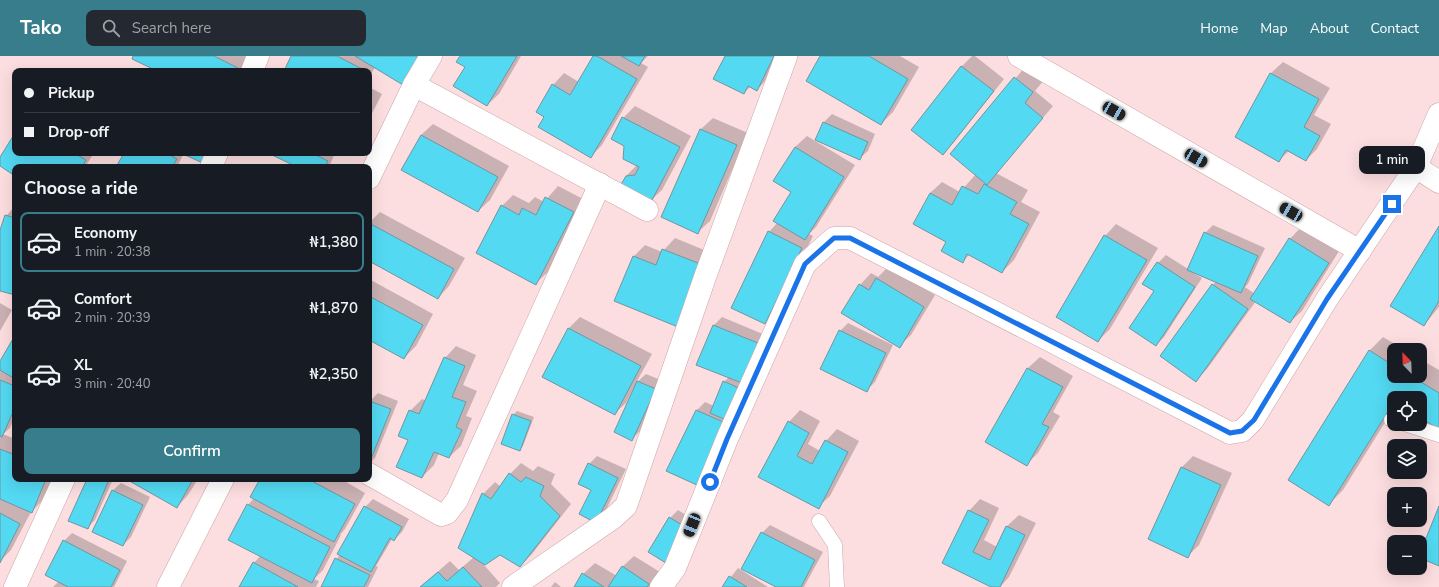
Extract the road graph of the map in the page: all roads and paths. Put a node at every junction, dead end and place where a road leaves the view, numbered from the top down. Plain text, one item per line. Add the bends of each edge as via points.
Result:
1 (258, 56) edge
2 (431, 56) edge
3 (1019, 56) edge
4 (786, 57) edge
5 (253, 68) edge
6 (414, 85) junction
7 (1439, 114) edge
8 (1416, 168) junction
9 (372, 172) edge
10 (1439, 182) edge
11 (600, 184) junction
12 (647, 210) dead end
13 (1360, 251) junction
14 (1427, 431) edge
15 (1439, 435) edge
16 (372, 476) edge
17 (63, 482) edge
18 (221, 482) edge
19 (819, 521) dead end
20 (15, 587) edge
21 (168, 587) edge
22 (513, 587) edge
23 (661, 587) edge
24 (837, 587) edge

1 - 5 street
2 - 6 street
3 - 13 street
4 - 22 street via 705,278 626,506 613,518
6 - 9 street
6 - 11 street
7 - 8 street
8 - 10 street
8 - 13 street
11 - 12 street
11 - 16 street via 458,500 447,513 441,515
13 - 23 street via 1327,299 1254,420 1242,431 1230,433 850,238 834,238 805,264 727,439 675,568
14 - 15 lane
17 - 20 street
18 - 21 street
19 - 24 lane via 835,545

